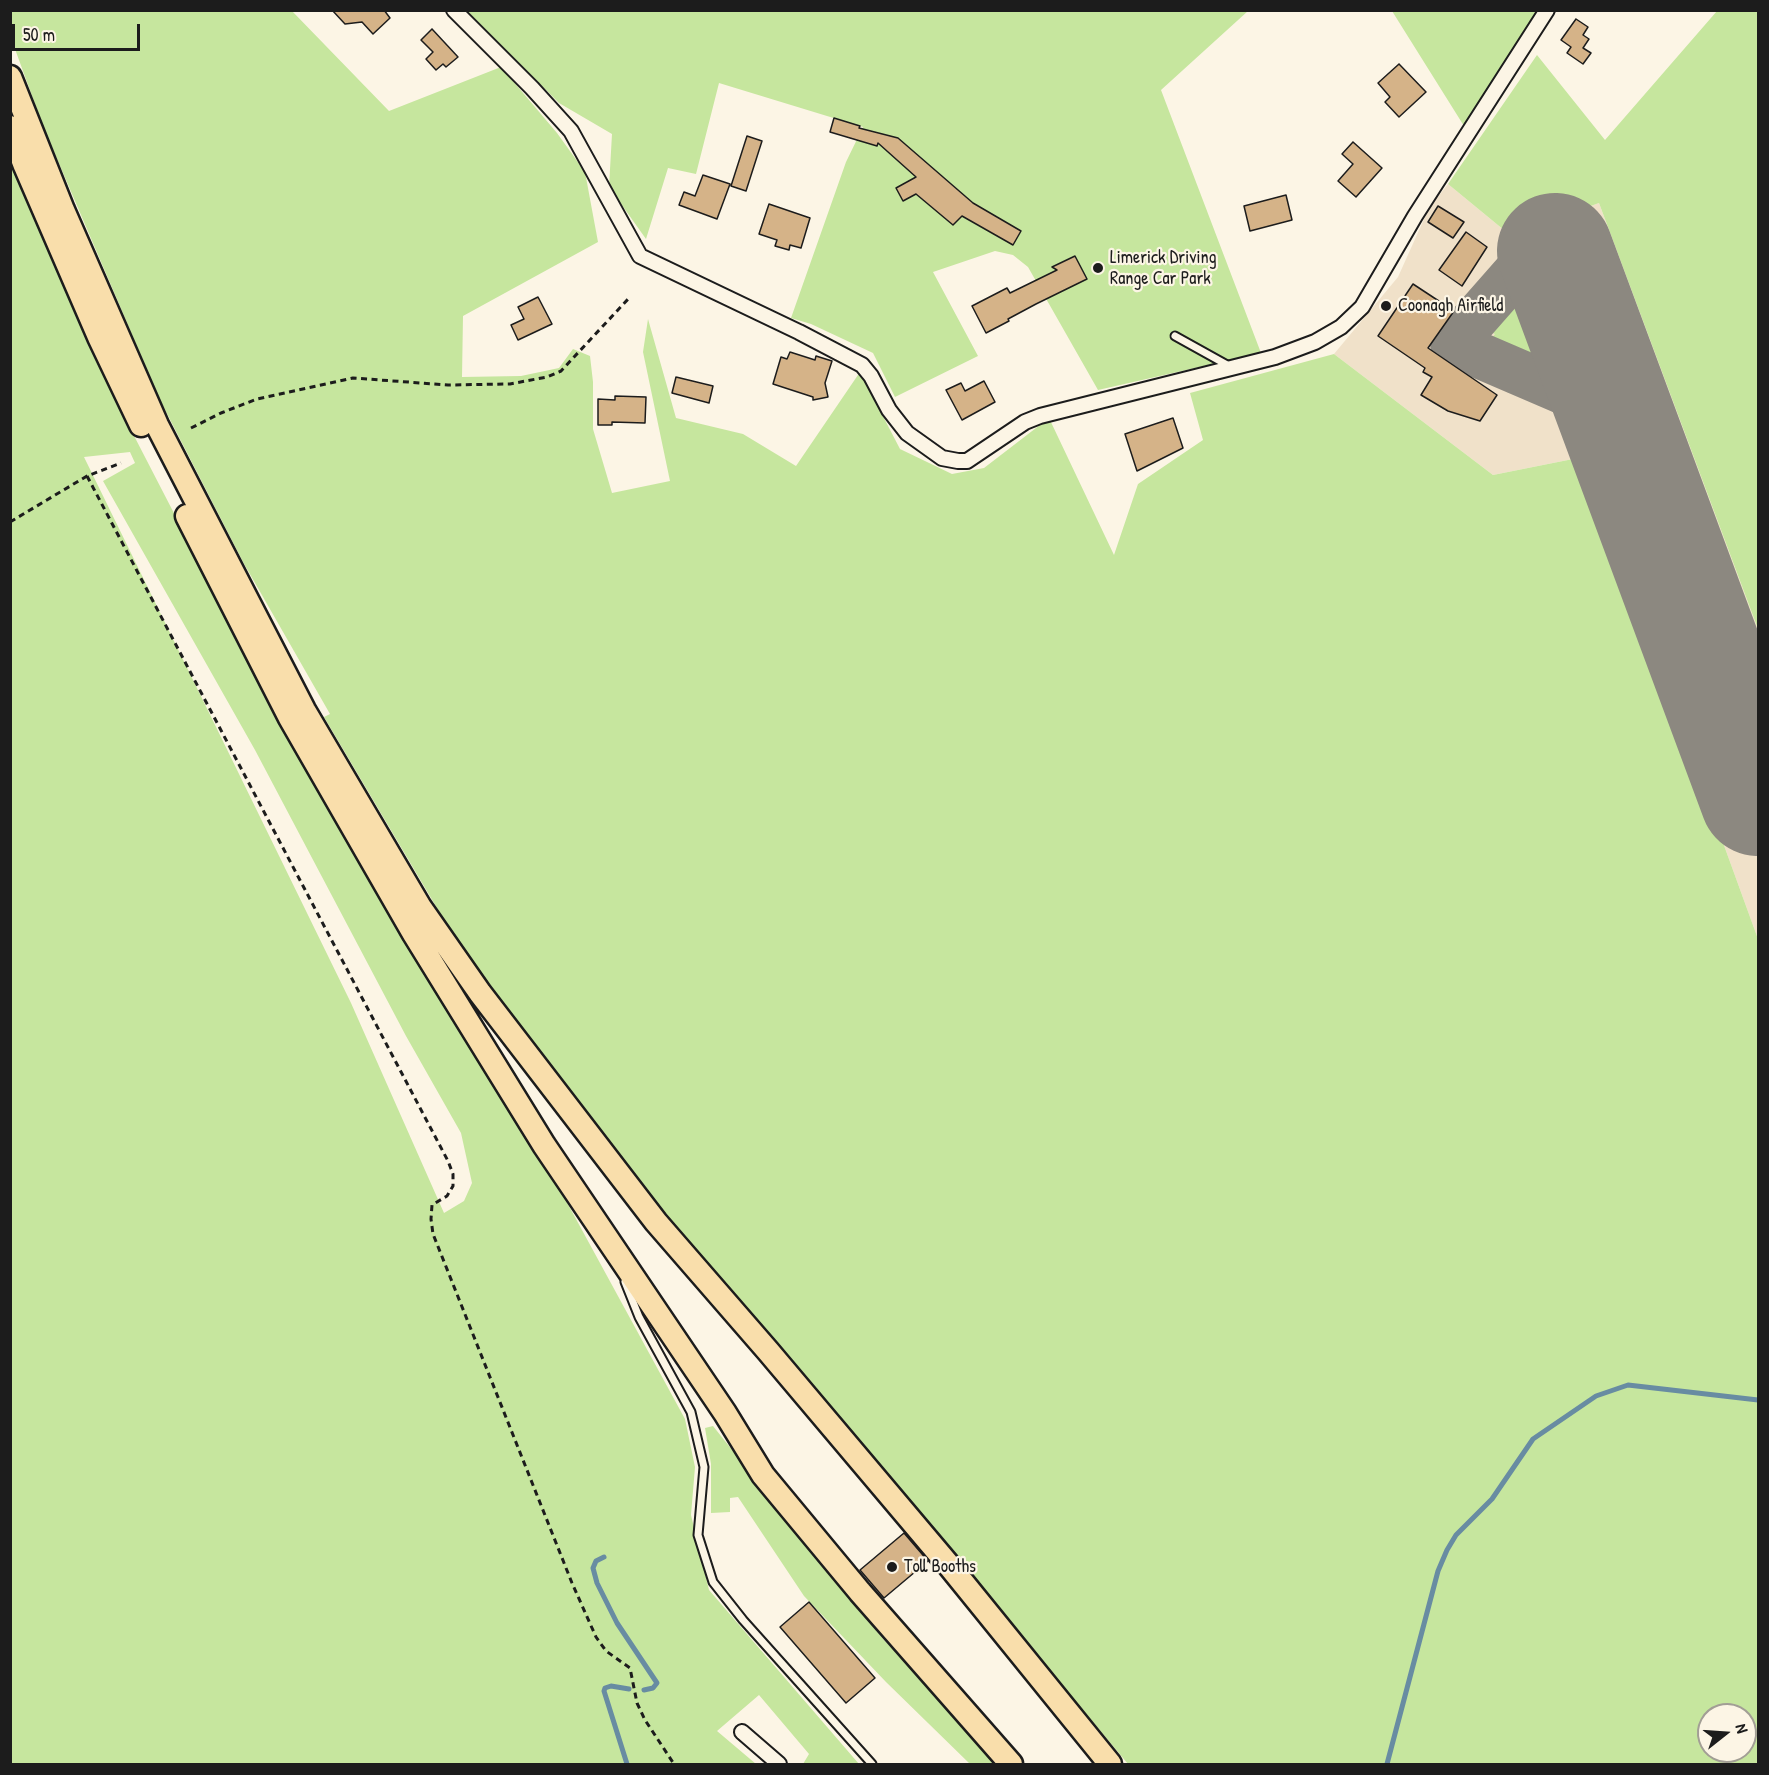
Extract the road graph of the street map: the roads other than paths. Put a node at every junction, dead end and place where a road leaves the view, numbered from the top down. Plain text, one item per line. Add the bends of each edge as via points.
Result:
1 (454, 10) edge
2 (1547, 10) edge
3 (10, 77) edge
4 (10, 127) edge
5 (1175, 336) dead end
6 (1233, 369) junction
7 (602, 1230) junction
8 (742, 1732) dead end
9 (779, 1764) edge
10 (872, 1764) edge
11 (1011, 1764) edge
12 (1110, 1764) edge

1 - 6 street via 571,131 640,256 862,365 888,410 907,433 942,458 967,461 1040,416
2 - 6 street via 1415,216 1362,307 1341,327 1315,342
3 - 12 highway via 157,425 304,710 420,907 480,993 656,1222 947,1563
4 - 7 highway via 104,348 290,718 414,934
5 - 6 lane
7 - 10 lane via 639,1317 691,1412 704,1467 698,1534 713,1582
7 - 11 highway via 763,1475
8 - 9 street

